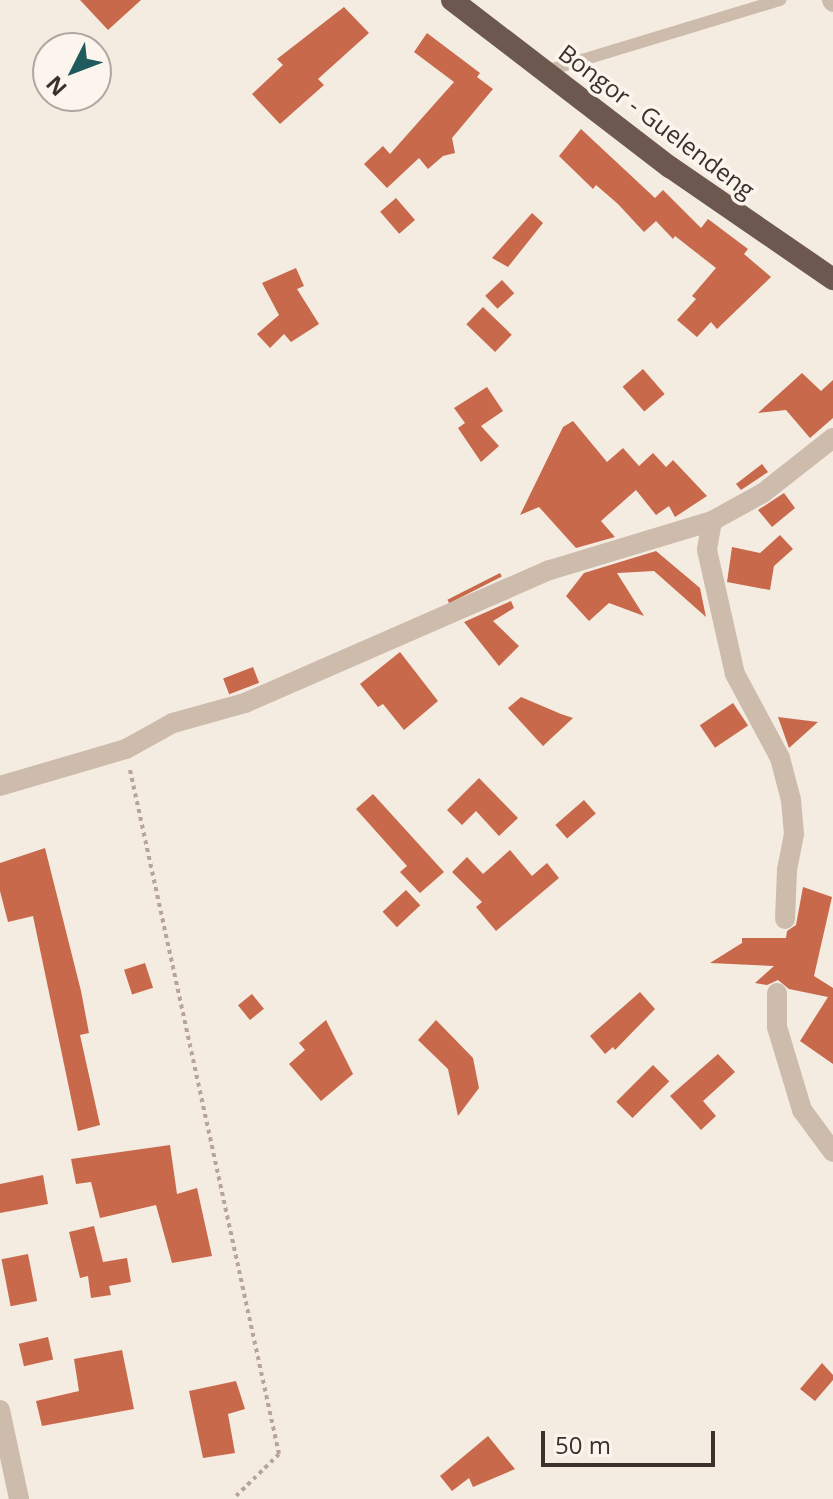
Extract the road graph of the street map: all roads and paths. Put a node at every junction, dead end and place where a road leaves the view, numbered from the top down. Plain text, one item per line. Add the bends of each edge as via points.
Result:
1 (452, 0) edge
2 (780, 0) edge
3 (546, 71) junction
4 (833, 279) edge
5 (833, 438) edge
6 (712, 521) junction
7 (126, 749) junction
8 (0, 786) edge
9 (785, 919) dead end
10 (777, 993) dead end
11 (833, 1152) edge
12 (0, 1410) edge
13 (19, 1499) edge
14 (233, 1499) edge

1 - 3 highway, Bongor - Guelendeng
2 - 3 lane
3 - 4 highway, Bongor - Guelendeng via 670,167
5 - 6 street via 763,493
6 - 7 street via 511,585 269,693 173,723
6 - 9 street via 707,550 735,674 780,758 791,800 794,834
7 - 8 street
7 - 14 path via 279,1454
10 - 11 street via 777,1027 802,1110
12 - 13 street

